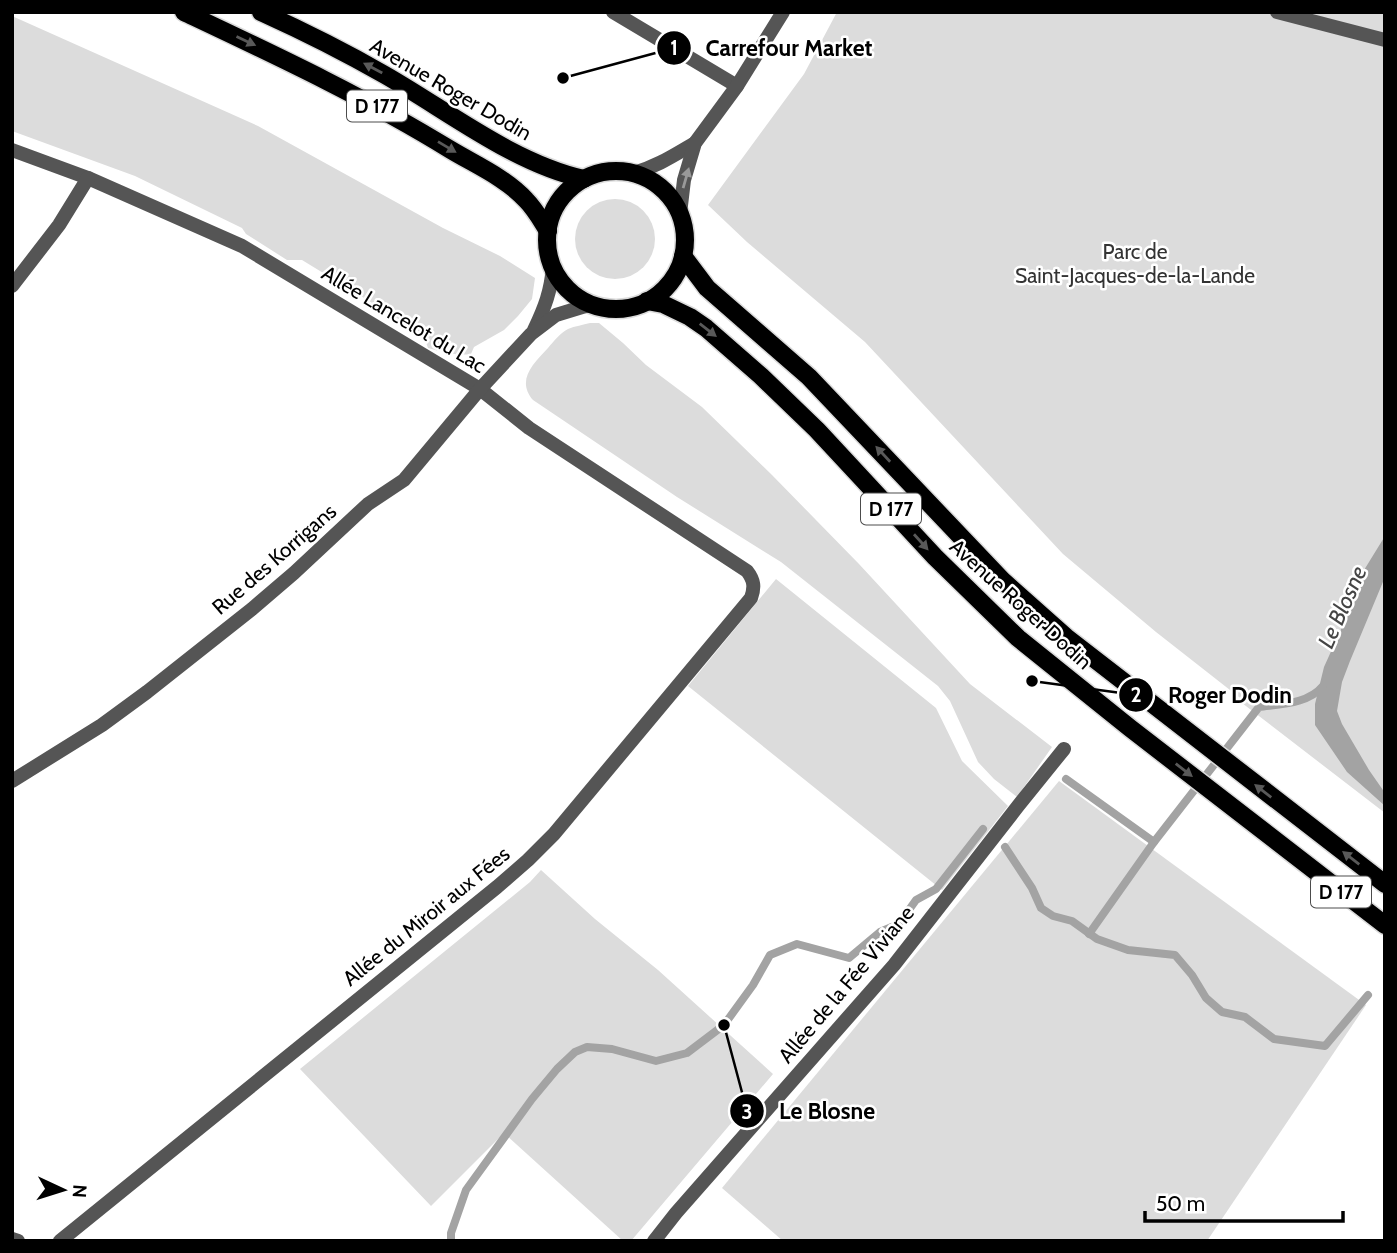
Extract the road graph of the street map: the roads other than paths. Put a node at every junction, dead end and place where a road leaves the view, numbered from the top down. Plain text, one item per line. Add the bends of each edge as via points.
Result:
1 (184, 12) edge
2 (261, 12) edge
3 (613, 12) edge
4 (783, 12) edge
5 (1278, 12) edge
6 (1385, 40) edge
7 (737, 86) junction
8 (695, 143) junction
9 (12, 150) edge
10 (634, 173) junction
11 (88, 178) junction
12 (584, 178) junction
13 (680, 214) junction
14 (548, 231) junction
15 (683, 256) junction
16 (552, 266) junction
17 (12, 286) edge
18 (647, 301) junction
19 (592, 304) junction
20 (531, 334) junction
21 (480, 389) junction
22 (747, 571) joint
23 (1064, 750) dead end
24 (12, 781) edge
25 (1385, 884) edge
26 (1385, 925) edge
27 (12, 1239) edge
28 (18, 1241) edge
29 (60, 1241) edge
30 (654, 1241) edge

1 -> 14 main road, D 177 via 320,76 436,141 515,190
12 -> 2 main road, Avenue Roger Dodin / D 177 via 530,161 385,75
3 - 7 street
4 - 7 street
5 - 6 street
7 - 8 street
8 - 10 street
13 -> 8 street
9 - 11 street, Allée Lancelot du Lac
10 - 12 main road via 614,171
10 - 13 main road via 662,188
11 - 17 street
11 - 21 street, Allée Lancelot du Lac via 242,246
12 - 14 main road via 563,197
13 - 15 main road
14 - 16 main road
15 - 18 main road via 670,282
25 -> 15 main road, Avenue Roger Dodin / D 177 via 1066,637 1002,580 809,377 707,288
16 - 19 main road via 568,289
16 - 20 street, Rue des Korrigans via 546,306
18 - 19 main road via 620,308
18 -> 26 main road, Avenue Roger Dodin / D 177 via 690,317 761,376 1027,646
19 - 20 street, Rue des Korrigans via 556,315
20 - 21 street, Rue des Korrigans
21 - 22 street, Allée Lancelot du Lac via 529,428
21 - 24 street, Rue des Korrigans via 404,480 368,504 252,609 102,725
22 - 29 street, Allée du Miroir aux Fées via 754,589 751,598 528,860
23 - 30 street, Allée de la Fée Viviane via 894,965
27 - 28 street

